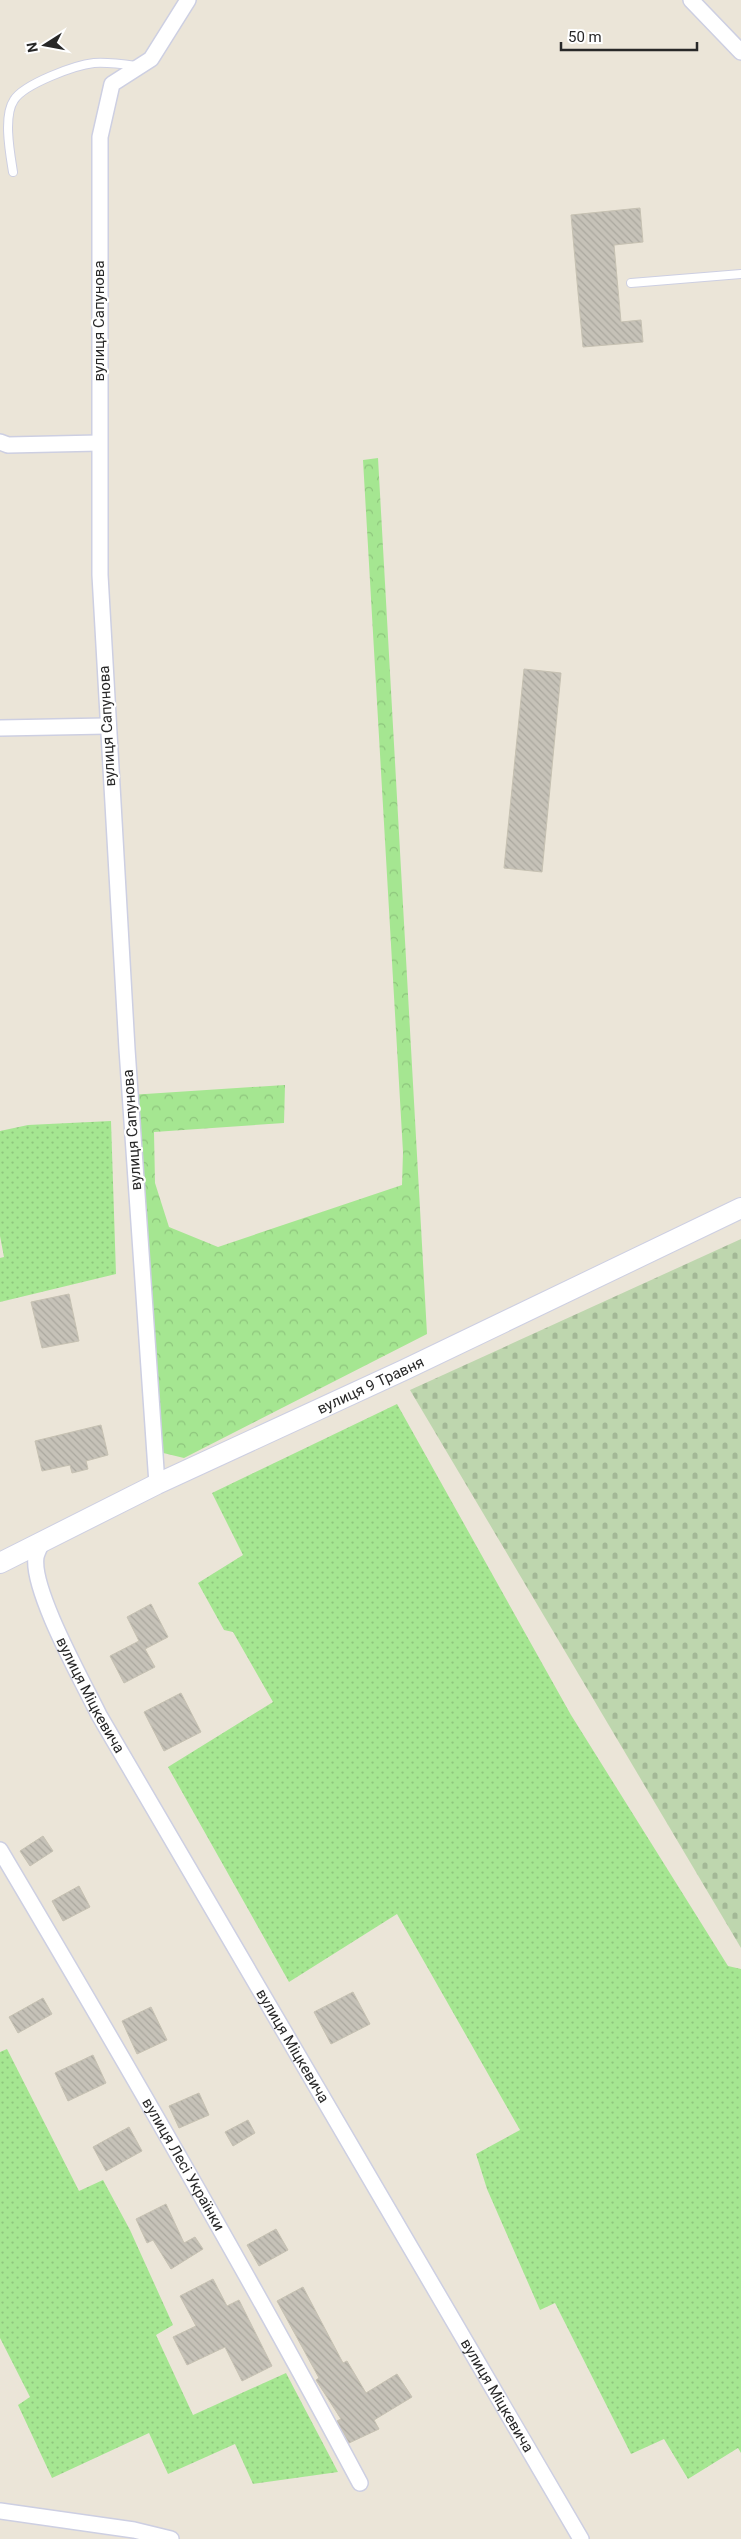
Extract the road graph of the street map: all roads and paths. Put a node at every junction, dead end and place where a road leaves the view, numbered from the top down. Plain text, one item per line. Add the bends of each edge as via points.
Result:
1 (188, 0) edge
2 (691, 0) edge
3 (741, 52) edge
4 (138, 66) junction
5 (13, 172) dead end
6 (741, 274) edge
7 (631, 283) dead end
8 (0, 442) edge
9 (99, 443) junction
10 (107, 726) junction
11 (0, 728) edge
12 (741, 1208) edge
13 (158, 1484) junction
14 (42, 1542) junction
15 (0, 1563) edge
16 (0, 1850) edge
17 (360, 2483) dead end
18 (0, 2511) edge
19 (171, 2539) edge
20 (582, 2539) edge

1 - 4 street, вулиця Сапунова via 151,59
2 - 3 street
4 - 5 lane via 92,63 26,88 14,100 9,113
4 - 9 street, вулиця Сапунова via 112,84 100,137
6 - 7 lane
8 - 9 street via 8,445
9 - 10 street, вулиця Сапунова via 100,575
10 - 11 street
10 - 13 street, вулиця Сапунова
12 - 13 street, вулиця 9 Травня
13 - 14 street, вулиця 9 Травня
14 - 15 street, вулиця 9 Травня
14 - 20 street, вулиця Міцкевича via 36,1557 39,1581 53,1621 98,1715
16 - 17 street, вулиця Лесі Українки via 209,2208
18 - 19 street via 134,2530

